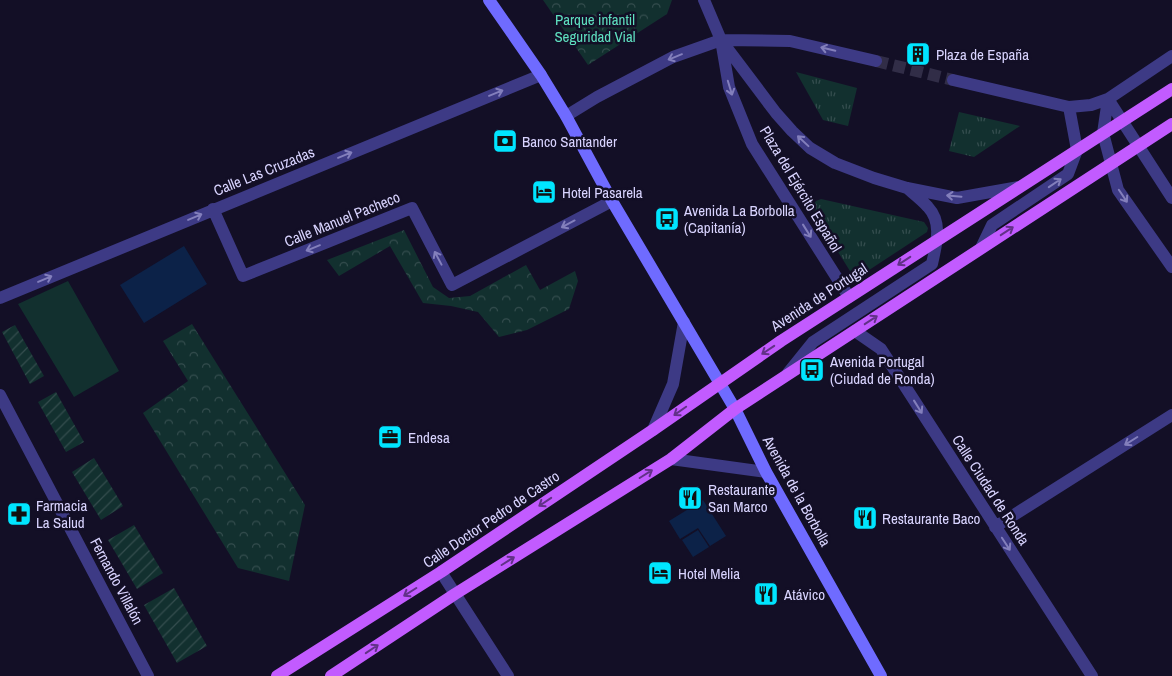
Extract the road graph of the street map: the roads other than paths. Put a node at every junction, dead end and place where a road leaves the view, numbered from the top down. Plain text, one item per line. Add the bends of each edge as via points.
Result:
1 (488, 0) edge
2 (704, 0) edge
3 (721, 40) junction
4 (1172, 56) edge
5 (876, 61) tunnel mouth
6 (541, 75) junction
7 (953, 80) tunnel mouth
8 (1172, 89) edge
9 (1108, 99) junction
10 (1069, 107) junction
11 (566, 116) junction
12 (1122, 121) junction
13 (1172, 124) edge
14 (1103, 134) junction
15 (1138, 146) junction
16 (1077, 150) junction
17 (1110, 164) junction
18 (1019, 187) junction
19 (907, 188) junction
20 (1172, 198) edge
21 (612, 201) junction
22 (213, 209) junction
23 (938, 239) junction
24 (981, 248) junction
25 (1172, 267) edge
26 (849, 297) junction
27 (0, 298) edge
28 (684, 322) junction
29 (854, 331) junction
30 (786, 375) junction
31 (720, 383) junction
32 (0, 395) edge
33 (735, 409) junction
34 (1172, 415) edge
35 (653, 430) junction
36 (671, 459) junction
37 (766, 472) junction
38 (995, 527) junction
39 (441, 572) junction
40 (455, 594) junction
41 (148, 676) edge
42 (277, 676) edge
43 (331, 676) edge
44 (508, 676) edge
45 (881, 676) edge
46 (1092, 676) edge

1 - 6 main road, Avenida de la Borbolla
2 - 3 street
5 -> 3 street via 790,40
3 -> 11 street via 673,57
19 -> 3 street, Plaza del Ejército Español via 835,162 810,148 776,114
3 -> 26 street, Plaza del Ejército Español via 729,88 752,144
4 - 9 street
6 - 11 main road, Avenida de la Borbolla
22 -> 6 street, Calle Las Cruzadas
7 - 10 street
8 - 12 main road, Avenida de Portugal
9 - 10 street
9 - 12 street
9 - 14 street
10 - 16 street
11 - 21 main road, Avenida de la Borbolla
12 - 14 main road, Avenida de Portugal
12 - 15 street
13 - 15 main road
14 - 16 main road, Avenida de Portugal
14 - 17 street
15 - 17 main road
15 - 20 street
16 - 18 main road, Avenida de Portugal
24 -> 16 street via 992,225 1068,174
24 -> 17 main road
17 -> 25 street via 1118,190
18 -> 19 street, Plaza del Ejército Español via 957,198
18 - 23 main road, Avenida de Portugal
19 - 23 street, Plaza del Ejército Español via 929,207
21 -> 22 street, Calle Manuel Pacheco via 452,285 412,208 243,276
21 - 28 main road, Avenida de la Borbolla
27 -> 22 street, Calle Las Cruzadas
23 -> 26 main road, Avenida de Portugal
23 - 30 street via 932,264 813,342
29 -> 24 main road
26 -> 31 main road, Avenida de Portugal
28 - 31 main road, Avenida de la Borbolla
28 - 35 street via 673,384
29 - 30 main road
29 -> 38 street, Calle Ciudad de Ronda via 881,349
30 - 33 main road
31 - 33 main road, Avenida de la Borbolla
31 -> 35 main road, Calle Doctor Pedro de Castro
32 - 41 street, Fernando Villalón
33 - 36 main road
33 - 37 main road, Avenida de la Borbolla
34 -> 38 street
35 -> 39 main road, Calle Doctor Pedro de Castro
36 - 37 street
40 -> 36 main road
37 - 45 main road, Avenida de la Borbolla
38 -> 46 street, Calle Ciudad de Ronda
39 - 40 street
39 -> 42 main road, Calle Doctor Pedro de Castro
43 -> 40 main road
40 - 44 street

